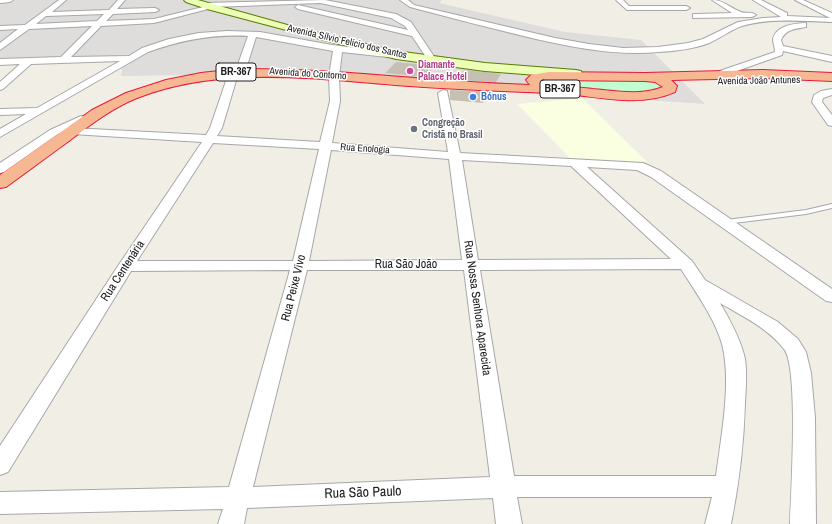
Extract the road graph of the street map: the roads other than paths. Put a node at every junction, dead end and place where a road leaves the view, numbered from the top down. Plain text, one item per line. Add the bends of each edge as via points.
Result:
1 (10, 0) edge
2 (63, 0) edge
3 (122, 0) edge
4 (189, 0) edge
5 (319, 0) edge
6 (403, 0) edge
7 (619, 0) edge
8 (674, 0) edge
9 (715, 0) edge
10 (756, 0) edge
11 (798, 0) edge
12 (0, 2) edge
13 (277, 2) junction
14 (207, 6) junction
15 (686, 8) junction
16 (155, 10) dead end
17 (112, 12) junction
18 (44, 14) junction
19 (740, 15) junction
20 (784, 15) junction
21 (696, 16) junction
22 (832, 16) edge
23 (99, 24) junction
24 (832, 26) edge
25 (0, 28) edge
26 (25, 28) junction
27 (253, 34) junction
28 (415, 34) junction
29 (705, 41) junction
30 (0, 46) edge
31 (779, 48) junction
32 (338, 49) junction
33 (396, 55) junction
34 (131, 58) junction
35 (832, 59) edge
36 (63, 60) junction
37 (29, 61) junction
38 (433, 61) junction
39 (0, 62) edge
40 (509, 69) junction
41 (237, 72) junction
42 (605, 75) junction
43 (334, 76) junction
44 (645, 76) junction
45 (714, 76) junction
46 (832, 77) edge
47 (533, 80) junction
48 (832, 82) edge
49 (0, 87) edge
50 (451, 89) junction
51 (502, 89) junction
52 (554, 89) junction
53 (832, 92) edge
54 (662, 93) junction
55 (39, 110) junction
56 (0, 112) edge
57 (97, 113) junction
58 (832, 123) edge
59 (72, 131) junction
60 (0, 134) edge
61 (213, 134) junction
62 (326, 146) junction
63 (455, 156) junction
64 (575, 163) junction
65 (0, 169) edge
66 (0, 183) edge
67 (832, 206) edge
68 (726, 222) junction
69 (300, 264) junction
70 (686, 264) junction
71 (470, 265) junction
72 (126, 266) junction
73 (698, 283) junction
74 (832, 297) edge
75 (0, 465) edge
76 (727, 486) junction
77 (504, 488) junction
78 (238, 498) junction
79 (0, 503) edge
80 (231, 524) edge
81 (509, 524) edge
82 (718, 524) edge
83 (803, 524) edge

1 - 12 street
2 - 18 street
3 - 17 street
4 - 14 main road, Avenida Sílvio Felício dos Santos
5 - 13 street
5 - 28 street via 393,16 408,24
6 - 29 street via 412,6 591,48 648,50
7 - 15 street via 627,8
8 - 15 street
9 - 19 street
10 - 20 street
11 - 22 street
13 - 14 street
13 - 28 street
14 - 23 street via 154,21
14 - 33 main road, Avenida Sílvio Felício dos Santos
15 - 21 street
16 - 17 street
17 - 18 street
17 - 23 street
18 - 26 street
19 - 20 street
19 - 21 street
20 - 22 street
21 - 29 street via 707,28
22 - 29 street via 750,22 730,28
23 - 26 street
23 - 36 street
24 - 31 street via 808,25 788,28 779,33 776,40
25 - 26 street
26 - 30 street
27 - 32 street
27 - 34 street via 216,33 183,38 163,43
27 - 41 street, Rua Centenária
28 - 38 street
31 - 35 street
31 - 45 street via 779,53 774,56
32 - 33 street
32 - 43 street, Rua Peixe Vivo
33 - 38 main road, Avenida Sílvio Felício dos Santos
34 - 36 street
34 - 55 street
36 - 37 street
37 - 39 street
37 - 49 street
38 - 40 main road, Avenida Sílvio Felício dos Santos
40 - 42 main road, Avenida Sílvio Felício dos Santos
40 - 47 main road, Avenida Sílvio Felício dos Santos
41 - 43 highway, Avenida do Contorno / BR-367
41 - 57 highway, Avenida do Contorno / BR-367 via 203,76 160,86 130,96
41 - 61 street, Rua Centenária
42 - 44 highway, BR-367
42 - 47 highway, BR-367 via 542,76
43 - 50 highway, Avenida do Contorno / BR-367 via 425,83
43 - 62 street, Rua Peixe Vivo via 335,101
44 - 45 highway, BR-367
44 - 54 highway, BR-367 via 668,83 670,89
45 - 46 highway, BR-367 via 763,74
47 - 51 highway, BR-367
47 - 52 highway, BR-367 via 536,84
48 - 54 highway, Avenida João Antunes / BR-367 via 737,80 704,83
50 - 51 highway, Avenida do Contorno / BR-367
50 - 63 street, Rua Nossa Senhora Aparecida
51 - 52 highway, BR-367
52 - 54 highway, BR-367 via 634,97
53 - 58 street via 818,97 817,102
55 - 56 street
55 - 60 street
57 - 59 highway, Avenida do Contorno / BR-367
57 - 65 street, Avenida do Contorno via 58,130
59 - 61 street, Rua Enologia via 190,138
59 - 66 highway, Avenida do Contorno / BR-367
61 - 62 street, Rua Enologia
61 - 72 street, Rua Centenária
62 - 63 street, Rua Enologia
62 - 69 street, Rua Peixe Vivo
63 - 64 street, Rua Enologia
63 - 71 street, Rua Nossa Senhora Aparecida
64 - 68 street, Rua Enologia via 646,169
64 - 70 street
67 - 68 lane via 806,212
68 - 74 street, Rua Enologia
69 - 71 street, Rua São João
69 - 72 street, Rua São João
69 - 78 street, Rua Peixe Vivo
70 - 71 street, Rua São João
70 - 73 street
71 - 77 street, Rua Nossa Senhora Aparecida
72 - 75 street, Rua Centenária
73 - 76 street via 724,328 735,360 734,418
73 - 83 street via 772,326 787,339 796,352 801,373 804,418
76 - 77 street, Rua São Paulo
76 - 82 street
77 - 78 street, Rua São Paulo
77 - 81 street, Rua Nossa Senhora Aparecida
78 - 79 street, Rua São Paulo
78 - 80 street, Rua Peixe Vivo

